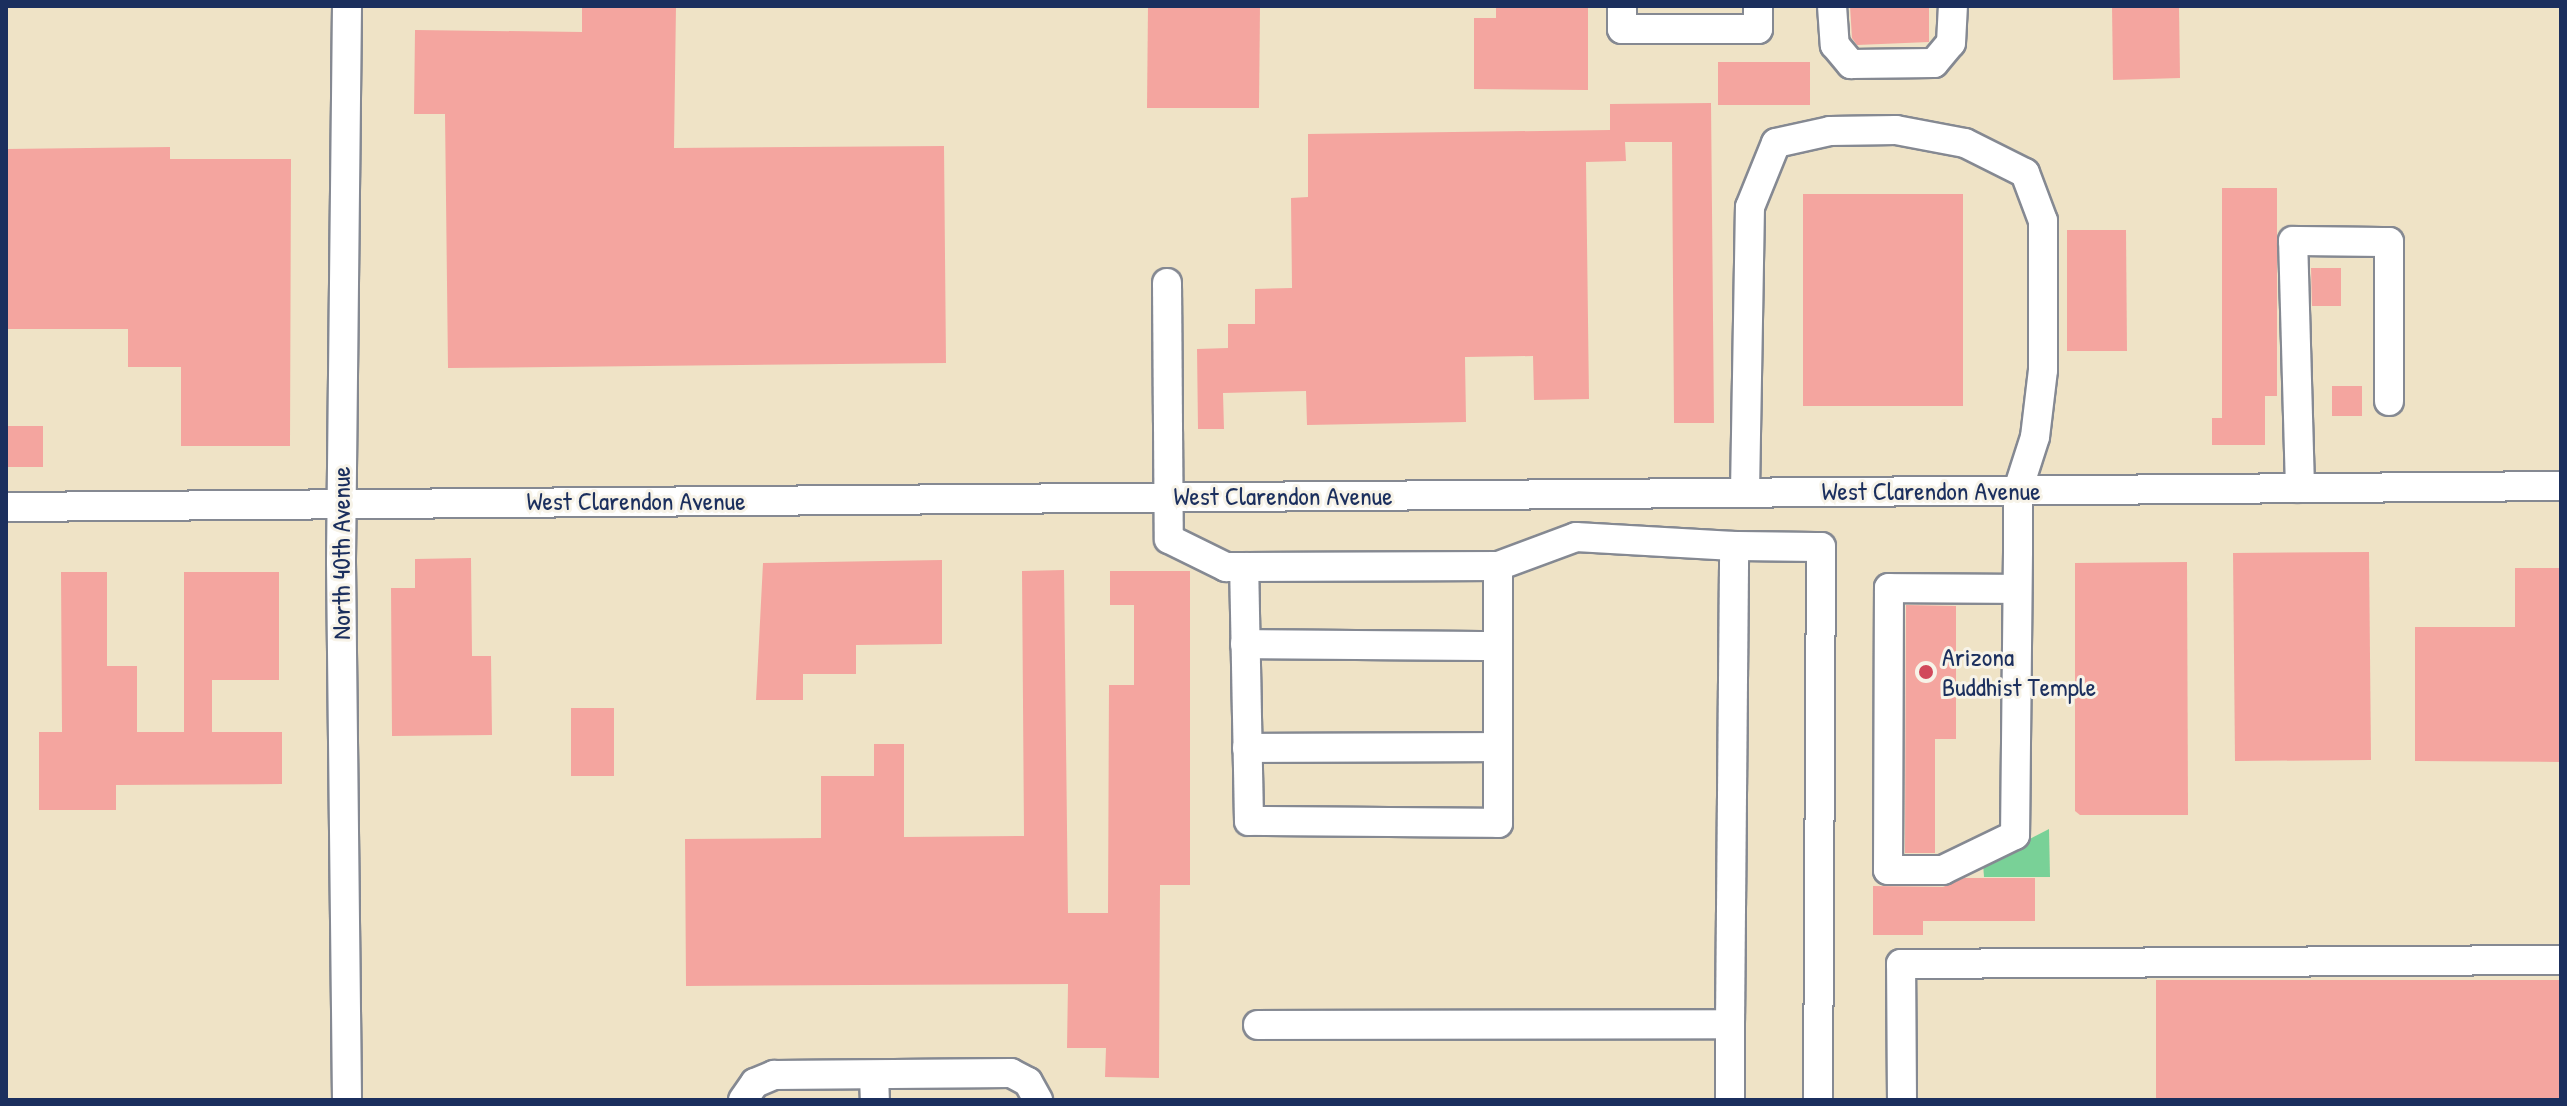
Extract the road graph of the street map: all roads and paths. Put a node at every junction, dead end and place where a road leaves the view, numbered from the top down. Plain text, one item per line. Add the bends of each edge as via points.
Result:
1 (347, 6) edge
2 (1622, 6) edge
3 (1758, 6) edge
4 (1832, 6) edge
5 (1953, 6) edge
6 (1167, 283) dead end
7 (2389, 401) dead end
8 (2561, 486) edge
9 (2300, 488) junction
10 (2018, 490) junction
11 (1745, 492) junction
12 (1169, 497) junction
13 (341, 504) junction
14 (6, 507) edge
15 (1734, 546) junction
16 (1498, 566) junction
17 (1244, 567) junction
18 (2017, 589) junction
19 (1245, 644) junction
20 (1498, 646) junction
21 (1498, 747) junction
22 (1247, 748) junction
23 (2561, 960) edge
24 (1730, 1024) junction
25 (1258, 1025) dead end
26 (875, 1087) edge
27 (347, 1100) edge
28 (743, 1100) edge
29 (1038, 1100) edge
30 (1730, 1100) edge
31 (1818, 1100) edge
32 (1902, 1100) edge

1 - 13 street, North 40th Avenue
2 - 3 street via 1622,29 1758,29
4 - 5 street via 1835,45 1851,64 1934,63 1951,43
6 - 12 street
7 - 9 street via 2389,242 2293,241
8 - 9 street, West Clarendon Avenue
9 - 10 street, West Clarendon Avenue
10 - 11 street, West Clarendon Avenue
10 - 11 street via 2035,437 2043,370 2043,221 2025,173 1965,143 1870,130 1830,131 1776,143 1750,207
10 - 18 street
11 - 12 street, West Clarendon Avenue
12 - 13 street, West Clarendon Avenue
12 - 17 street via 1169,539 1226,567
13 - 14 street, West Clarendon Avenue
13 - 27 street, North 40th Avenue
15 - 16 street via 1576,537
15 - 24 street
15 - 31 street via 1821,547
16 - 17 street
16 - 20 street
17 - 19 street
18 - 18 street via 2015,835 1943,870 1888,870 1889,588
19 - 20 street
19 - 22 street
20 - 21 street
21 - 22 street
21 - 22 street via 1498,823 1249,821
23 - 32 street via 1901,964
24 - 25 street
24 - 30 street
26 - 28 street via 774,1075 755,1083
26 - 29 street via 1011,1073 1028,1082

